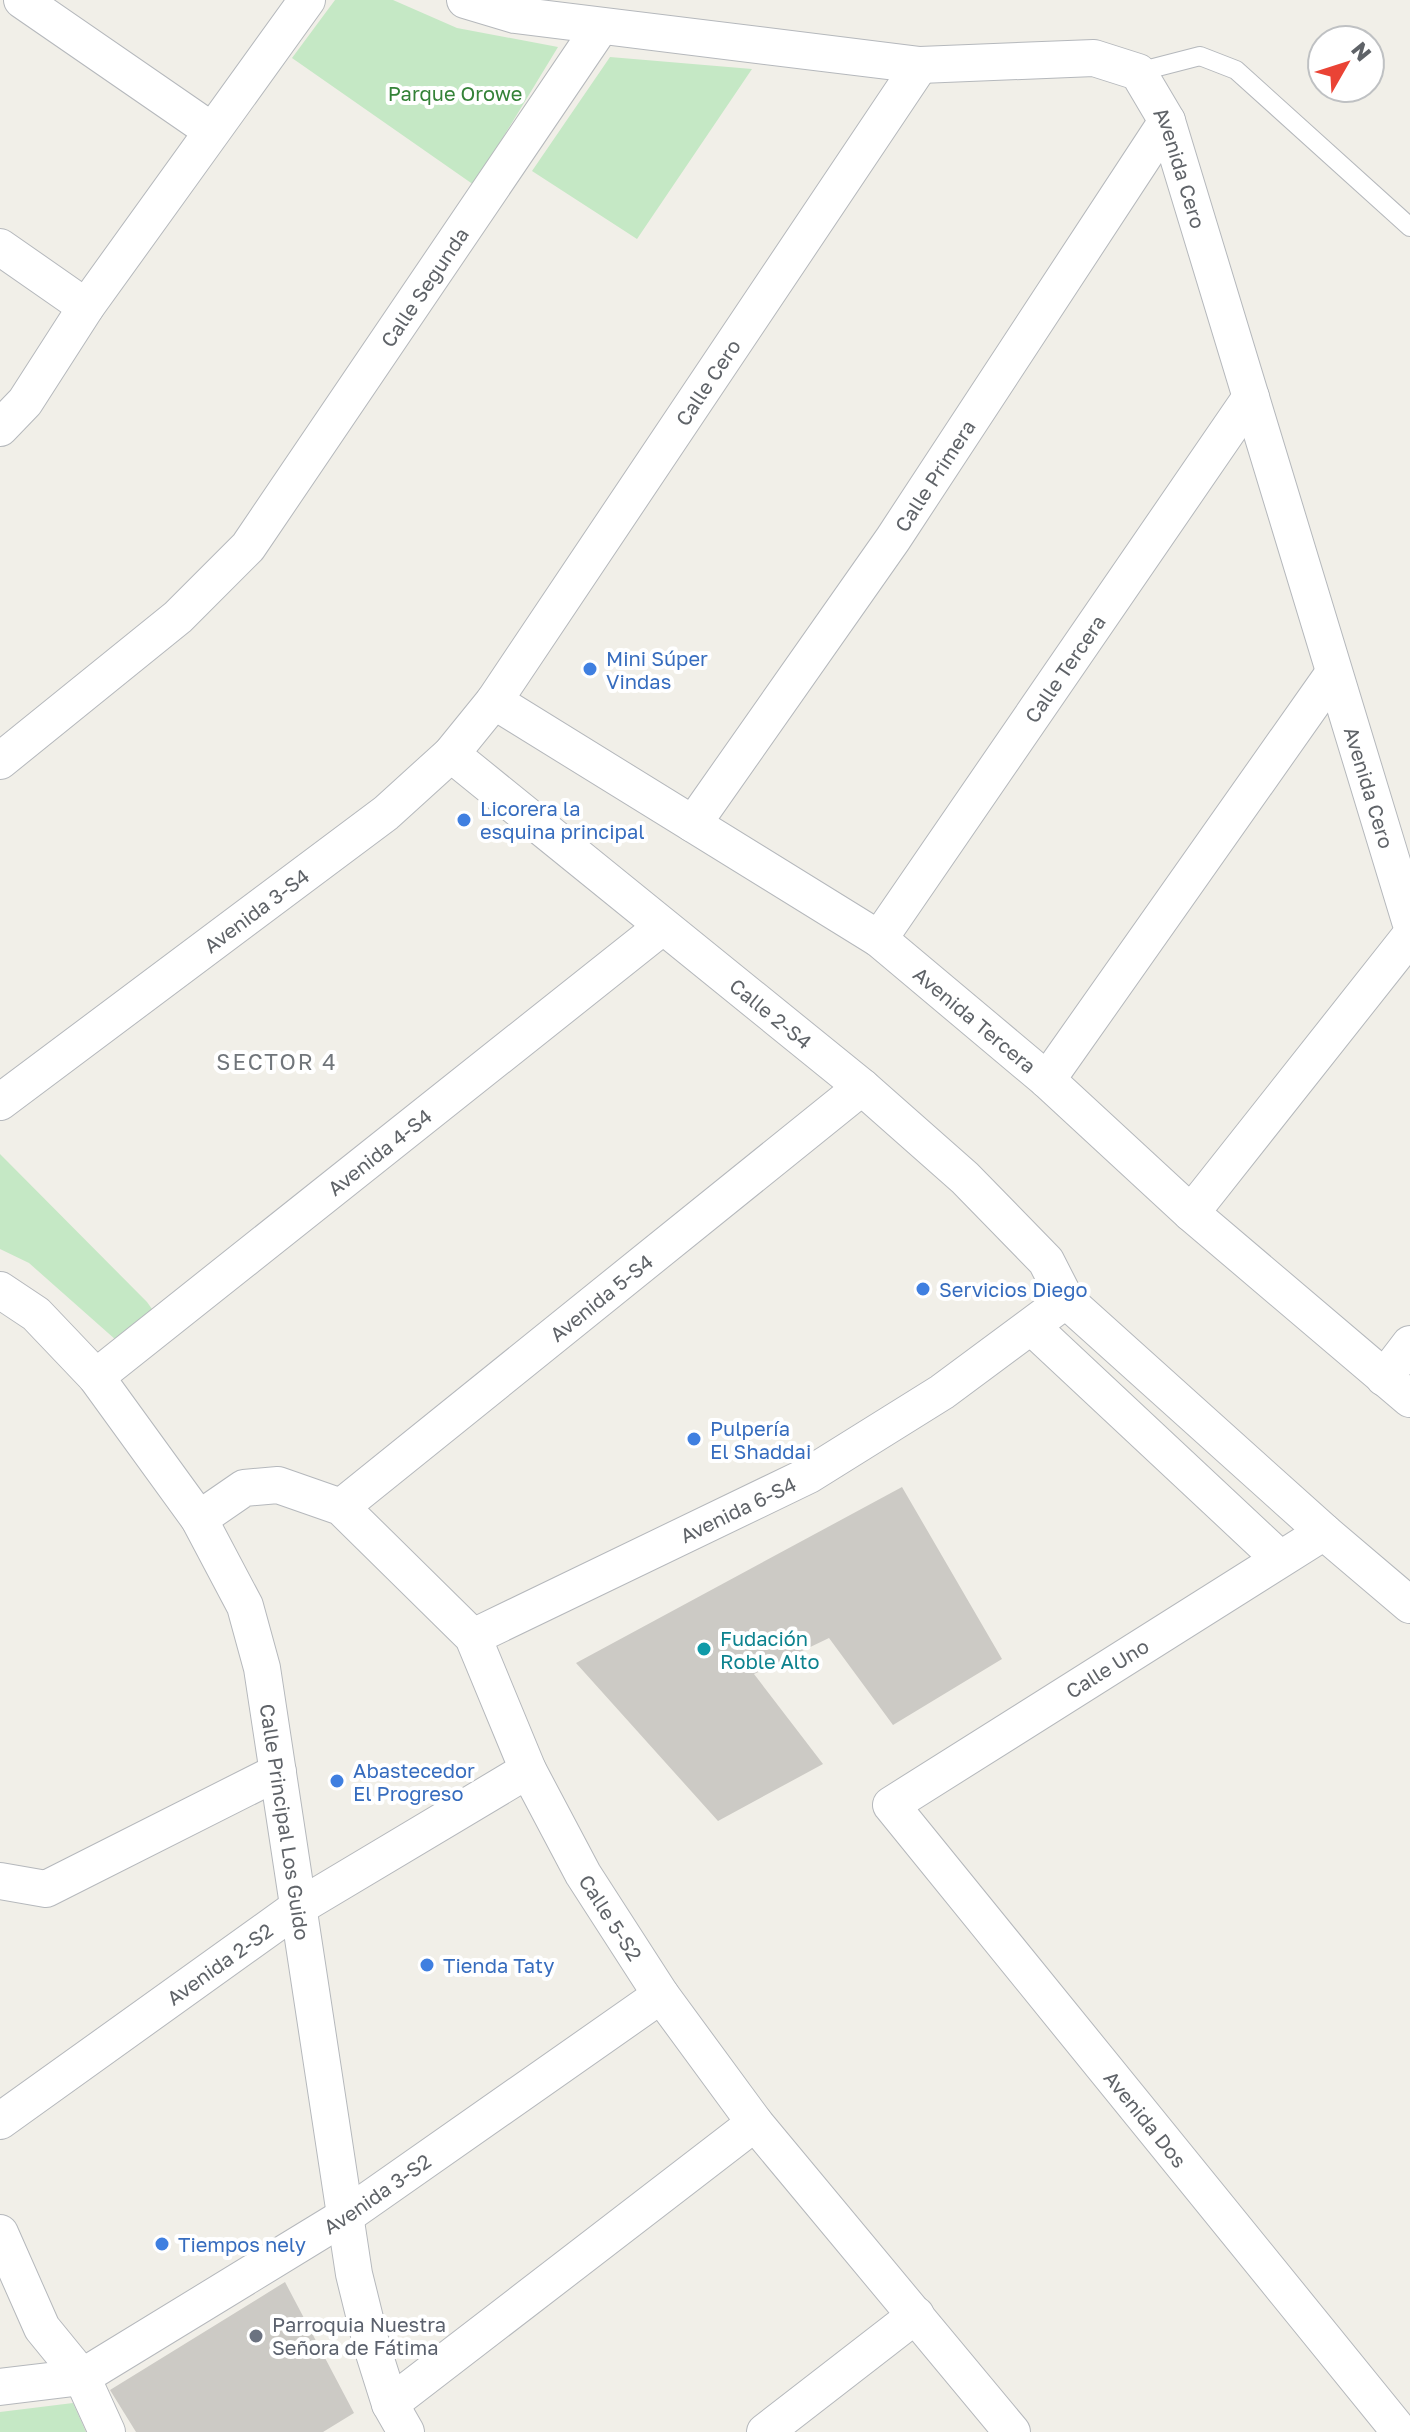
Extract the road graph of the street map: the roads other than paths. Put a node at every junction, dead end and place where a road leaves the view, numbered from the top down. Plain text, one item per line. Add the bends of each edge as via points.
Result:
1 (22, 0) edge
2 (307, 0) edge
3 (465, 0) edge
4 (601, 26) junction
5 (920, 65) junction
6 (1138, 72) junction
7 (1167, 121) junction
8 (212, 131) junction
9 (1410, 227) edge
10 (0, 247) edge
11 (86, 307) junction
12 (1251, 397) junction
13 (0, 428) edge
14 (1333, 674) junction
15 (494, 701) junction
16 (451, 754) junction
17 (0, 761) edge
18 (693, 824) junction
19 (1410, 921) edge
20 (662, 927) junction
21 (1410, 936) edge
22 (879, 939) junction
23 (1047, 1080) junction
24 (862, 1087) junction
25 (0, 1102) edge
26 (1191, 1213) junction
27 (0, 1290) edge
28 (1066, 1300) junction
29 (1032, 1327) junction
30 (1410, 1344) edge
31 (96, 1377) junction
32 (1397, 1389) edge
33 (341, 1507) junction
34 (199, 1519) junction
35 (1324, 1532) junction
36 (1280, 1559) junction
37 (1410, 1605) edge
38 (473, 1637) junction
39 (528, 1770) junction
40 (278, 1772) junction
41 (891, 1805) joint
42 (0, 1881) edge
43 (297, 1908) junction
44 (661, 1995) junction
45 (0, 2121) edge
46 (755, 2123) junction
47 (347, 2215) junction
48 (0, 2233) edge
49 (916, 2315) junction
50 (82, 2377) junction
51 (0, 2387) edge
52 (398, 2418) edge
53 (107, 2432) edge
54 (765, 2432) edge
55 (1012, 2432) edge
56 (1400, 2432) edge

1 - 8 street
2 - 8 street
3 - 4 street via 515,15
4 - 5 street
4 - 17 street, Calle Segunda via 248,547 178,617
5 - 6 street via 1094,58
5 - 15 street, Calle Cero
6 - 7 street, Avenida Cero
6 - 9 lane via 1200,56 1236,70
7 - 12 street, Avenida Cero
7 - 18 street, Calle Primera via 893,539
8 - 11 street
10 - 11 street
11 - 13 street via 25,402
12 - 14 street, Avenida Cero
12 - 22 street, Calle Tercera
14 - 19 street, Avenida Cero
14 - 23 street
15 - 16 street, Avenida 3-S4
15 - 18 street, Avenida Tercera
16 - 20 street, Calle 2-S4
16 - 25 street, Avenida 3-S4 via 386,813
18 - 22 street, Avenida Tercera
20 - 24 street, Calle 2-S4
20 - 31 street, Avenida 4-S4
21 - 26 street
22 - 23 street, Avenida Tercera
23 - 26 street, Avenida Tercera
24 - 28 street, Calle 2-S4 via 965,1178 1046,1261
24 - 33 street, Avenida 5-S4
26 - 32 street, Avenida Tercera
27 - 31 street, Calle Principal Los Guido via 36,1314
28 - 29 street, Avenida 6-S4
28 - 35 street
29 - 36 street
29 - 38 street, Avenida 6-S4 via 942,1392 809,1475
30 - 32 street
31 - 34 street, Calle Principal Los Guido
33 - 34 street, Calle 5-S2 via 278,1485 244,1488
33 - 38 street, Calle 5-S2
34 - 40 street, Calle Principal Los Guido via 245,1606 262,1668
35 - 36 street, Calle Uno
35 - 37 street
36 - 41 street, Calle Uno
38 - 39 street, Calle 5-S2
39 - 43 street, Avenida 2-S2
39 - 44 street, Calle 5-S2 via 583,1874
40 - 42 street via 46,1889
40 - 43 street, Calle Principal Los Guido
41 - 56 street, Avenida Dos
43 - 45 street, Avenida 2-S2
43 - 47 street, Calle Principal Los Guido
44 - 46 street, Calle 5-S2
44 - 47 street, Avenida 3-S2
46 - 49 street, Calle 5-S2
46 - 52 street
47 - 50 street, Avenida 3-S2
47 - 52 street, Calle Principal Los Guido via 354,2274 372,2347
48 - 50 street via 42,2328
49 - 54 street
49 - 55 street, Calle 5-S2
50 - 51 street
50 - 53 street

